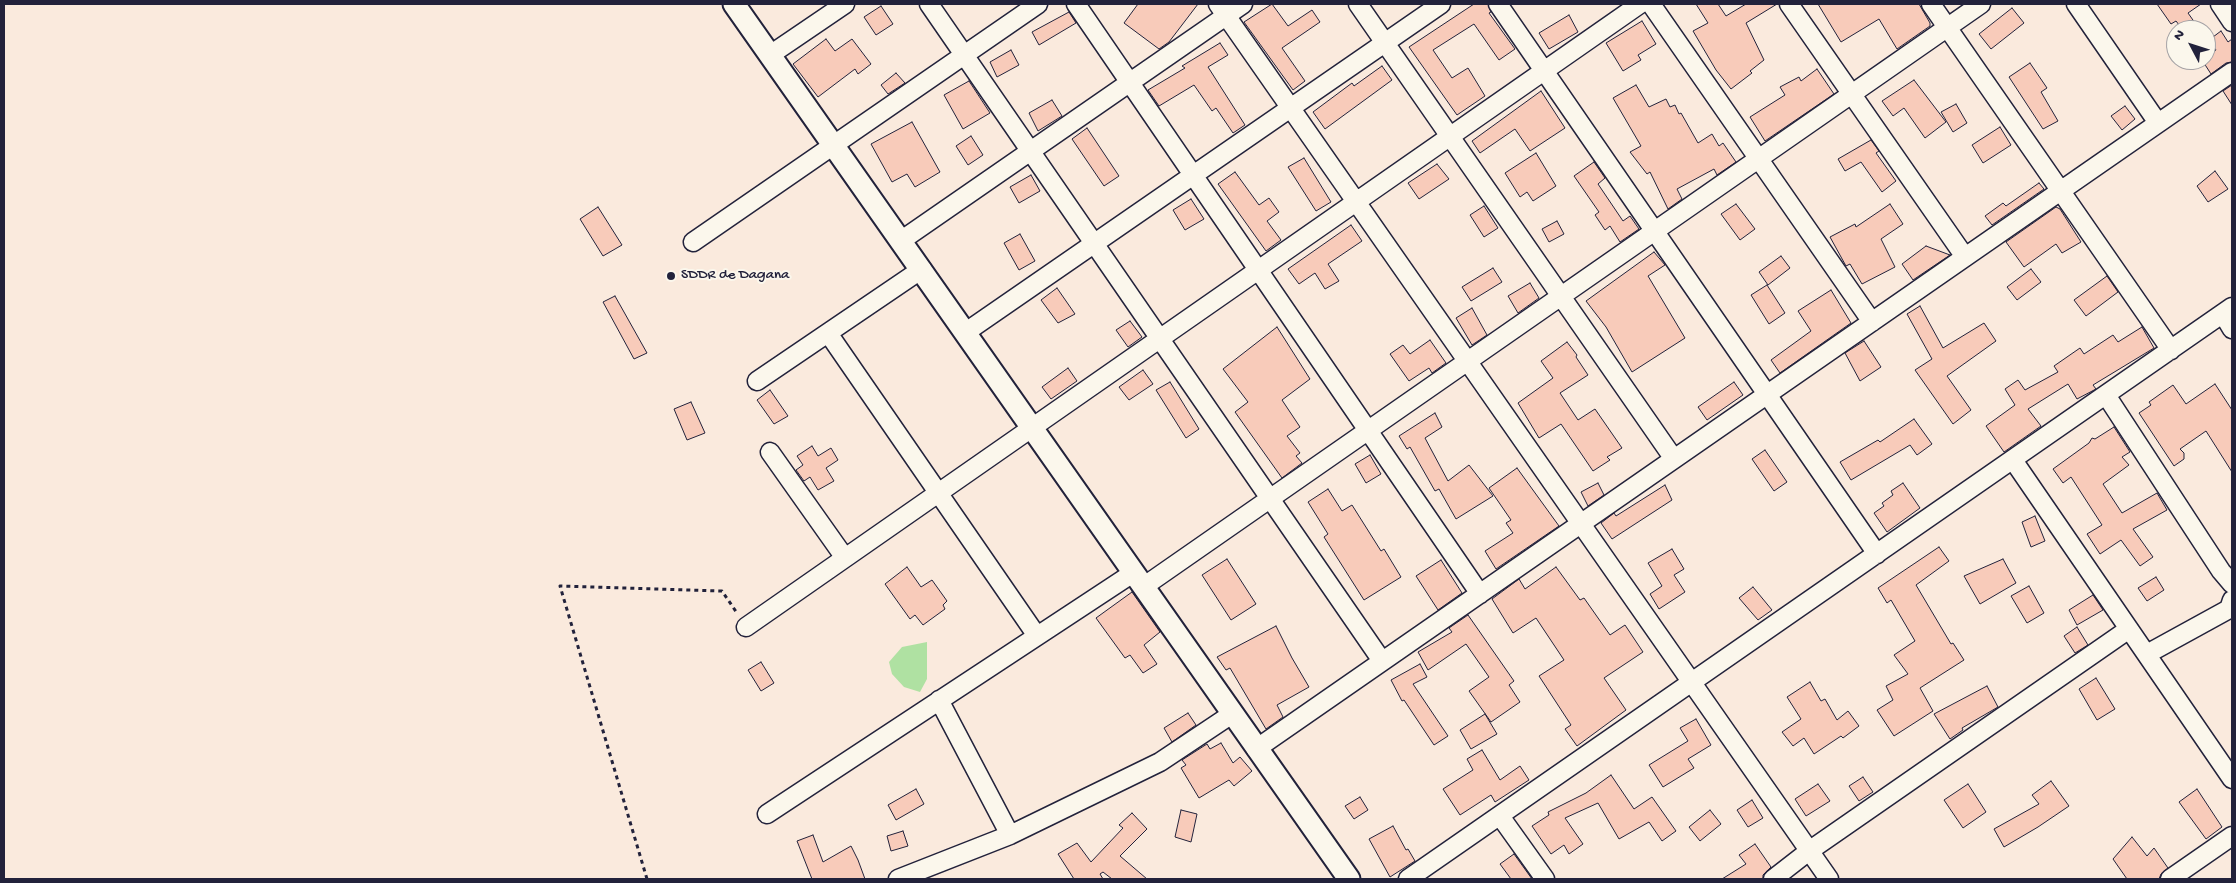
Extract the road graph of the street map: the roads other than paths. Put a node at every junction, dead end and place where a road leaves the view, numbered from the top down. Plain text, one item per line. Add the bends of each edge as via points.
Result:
1 (734, 4) edge
2 (845, 4) edge
3 (928, 4) edge
4 (1038, 4) edge
5 (1076, 4) edge
6 (1243, 4) edge
7 (1358, 4) edge
8 (1441, 4) edge
9 (1498, 4) edge
10 (1640, 4) edge
11 (1651, 4) edge
12 (1789, 4) edge
13 (1930, 4) edge
14 (1981, 4) edge
15 (2076, 4) edge
16 (2220, 4) edge
17 (1222, 10) edge
18 (2232, 22) edge
19 (1947, 28) junction
20 (1385, 42) junction
21 (770, 55) junction
22 (964, 55) junction
23 (1544, 71) junction
24 (2232, 72) edge
25 (1130, 82) junction
26 (1852, 94) junction
27 (1291, 108) junction
28 (2158, 123) junction
29 (1450, 136) junction
30 (833, 145) junction
31 (1030, 151) junction
32 (1758, 159) junction
33 (1193, 175) junction
34 (2061, 190) junction
35 (1356, 202) junction
36 (1655, 231) junction
37 (902, 240) junction
38 (693, 242) dead end
39 (1094, 244) junction
40 (1965, 257) junction
41 (922, 269) junction
42 (1258, 270) junction
43 (1561, 296) junction
44 (2229, 317) edge
45 (1872, 322) junction
46 (966, 332) junction
47 (828, 333) junction
48 (1160, 339) junction
49 (2171, 350) junction
50 (1468, 361) junction
51 (757, 381) dead end
52 (1767, 394) junction
53 (2106, 395) junction
54 (1032, 427) junction
55 (1369, 431) junction
56 (770, 452) dead end
57 (1674, 459) junction
58 (2013, 460) junction
59 (938, 493) junction
60 (1270, 499) junction
61 (1582, 523) junction
62 (1877, 554) junction
63 (845, 558) junction
64 (2229, 573) edge
65 (1138, 580) junction
66 (1480, 594) junction
67 (2232, 600) edge
68 (746, 627) road end
69 (2129, 629) junction
70 (1037, 636) junction
71 (2147, 654) junction
72 (1382, 661) junction
73 (1692, 682) junction
74 (939, 700) junction
75 (1232, 714) junction
76 (1256, 749) junction
77 (2232, 779) edge
78 (767, 814) dead end
79 (1500, 816) junction
80 (1010, 835) junction
81 (2232, 836) edge
82 (1809, 850) junction
83 (898, 879) edge
84 (1349, 879) edge
85 (1408, 879) edge
86 (1545, 879) edge
87 (1773, 879) edge
88 (1829, 879) edge
89 (2170, 879) edge

1 - 21 street
2 - 21 street
3 - 22 street
4 - 22 street
5 - 25 street
6 - 17 street
7 - 20 street
8 - 20 street
9 - 23 street
10 - 23 street
11 - 32 street
12 - 26 street
13 - 19 street
14 - 19 street
15 - 28 street
16 - 18 street
17 - 25 street
17 - 27 street
19 - 26 street
19 - 34 street
20 - 27 street
20 - 29 street
21 - 30 street
22 - 30 street
22 - 31 street
23 - 29 street
23 - 36 street
24 - 28 street
25 - 31 street
25 - 33 street
26 - 32 street
26 - 40 street
27 - 33 street
27 - 35 street
28 - 34 street
29 - 35 street
29 - 43 street
30 - 37 street
30 - 38 street
31 - 37 street
31 - 39 street
32 - 36 street
32 - 45 street
33 - 39 street
33 - 42 street
34 - 40 street
34 - 49 street
35 - 42 street
35 - 50 street
36 - 43 street
36 - 52 street
37 - 41 street
39 - 46 street
39 - 48 street
40 - 45 street
41 - 46 street
41 - 47 street
42 - 48 street
42 - 55 street
43 - 50 street
43 - 57 street
44 - 49 street
45 - 52 street
46 - 54 street
47 - 51 street
47 - 59 street
48 - 54 street
48 - 60 street
49 - 53 street
50 - 55 street
50 - 61 street
52 - 57 street
52 - 62 street
53 - 58 street
53 - 64 street
54 - 59 street
54 - 65 street
55 - 60 street
55 - 66 street
56 - 63 street
57 - 61 street
58 - 62 street
58 - 69 street
59 - 63 street
59 - 70 street
60 - 65 street
60 - 72 street
61 - 66 street
61 - 73 street
62 - 73 street
63 - 68 street
65 - 70 street
65 - 75 street
66 - 72 street
67 - 71 street via 2229,609
69 - 71 street
69 - 82 street
70 - 74 street
71 - 77 street
72 - 76 street
73 - 79 street
73 - 82 street
74 - 78 street
74 - 80 street
75 - 76 street
75 - 80 street via 1160,762
76 - 84 street
79 - 85 street
79 - 86 street
80 - 83 street
81 - 89 street
82 - 87 street
82 - 88 street

